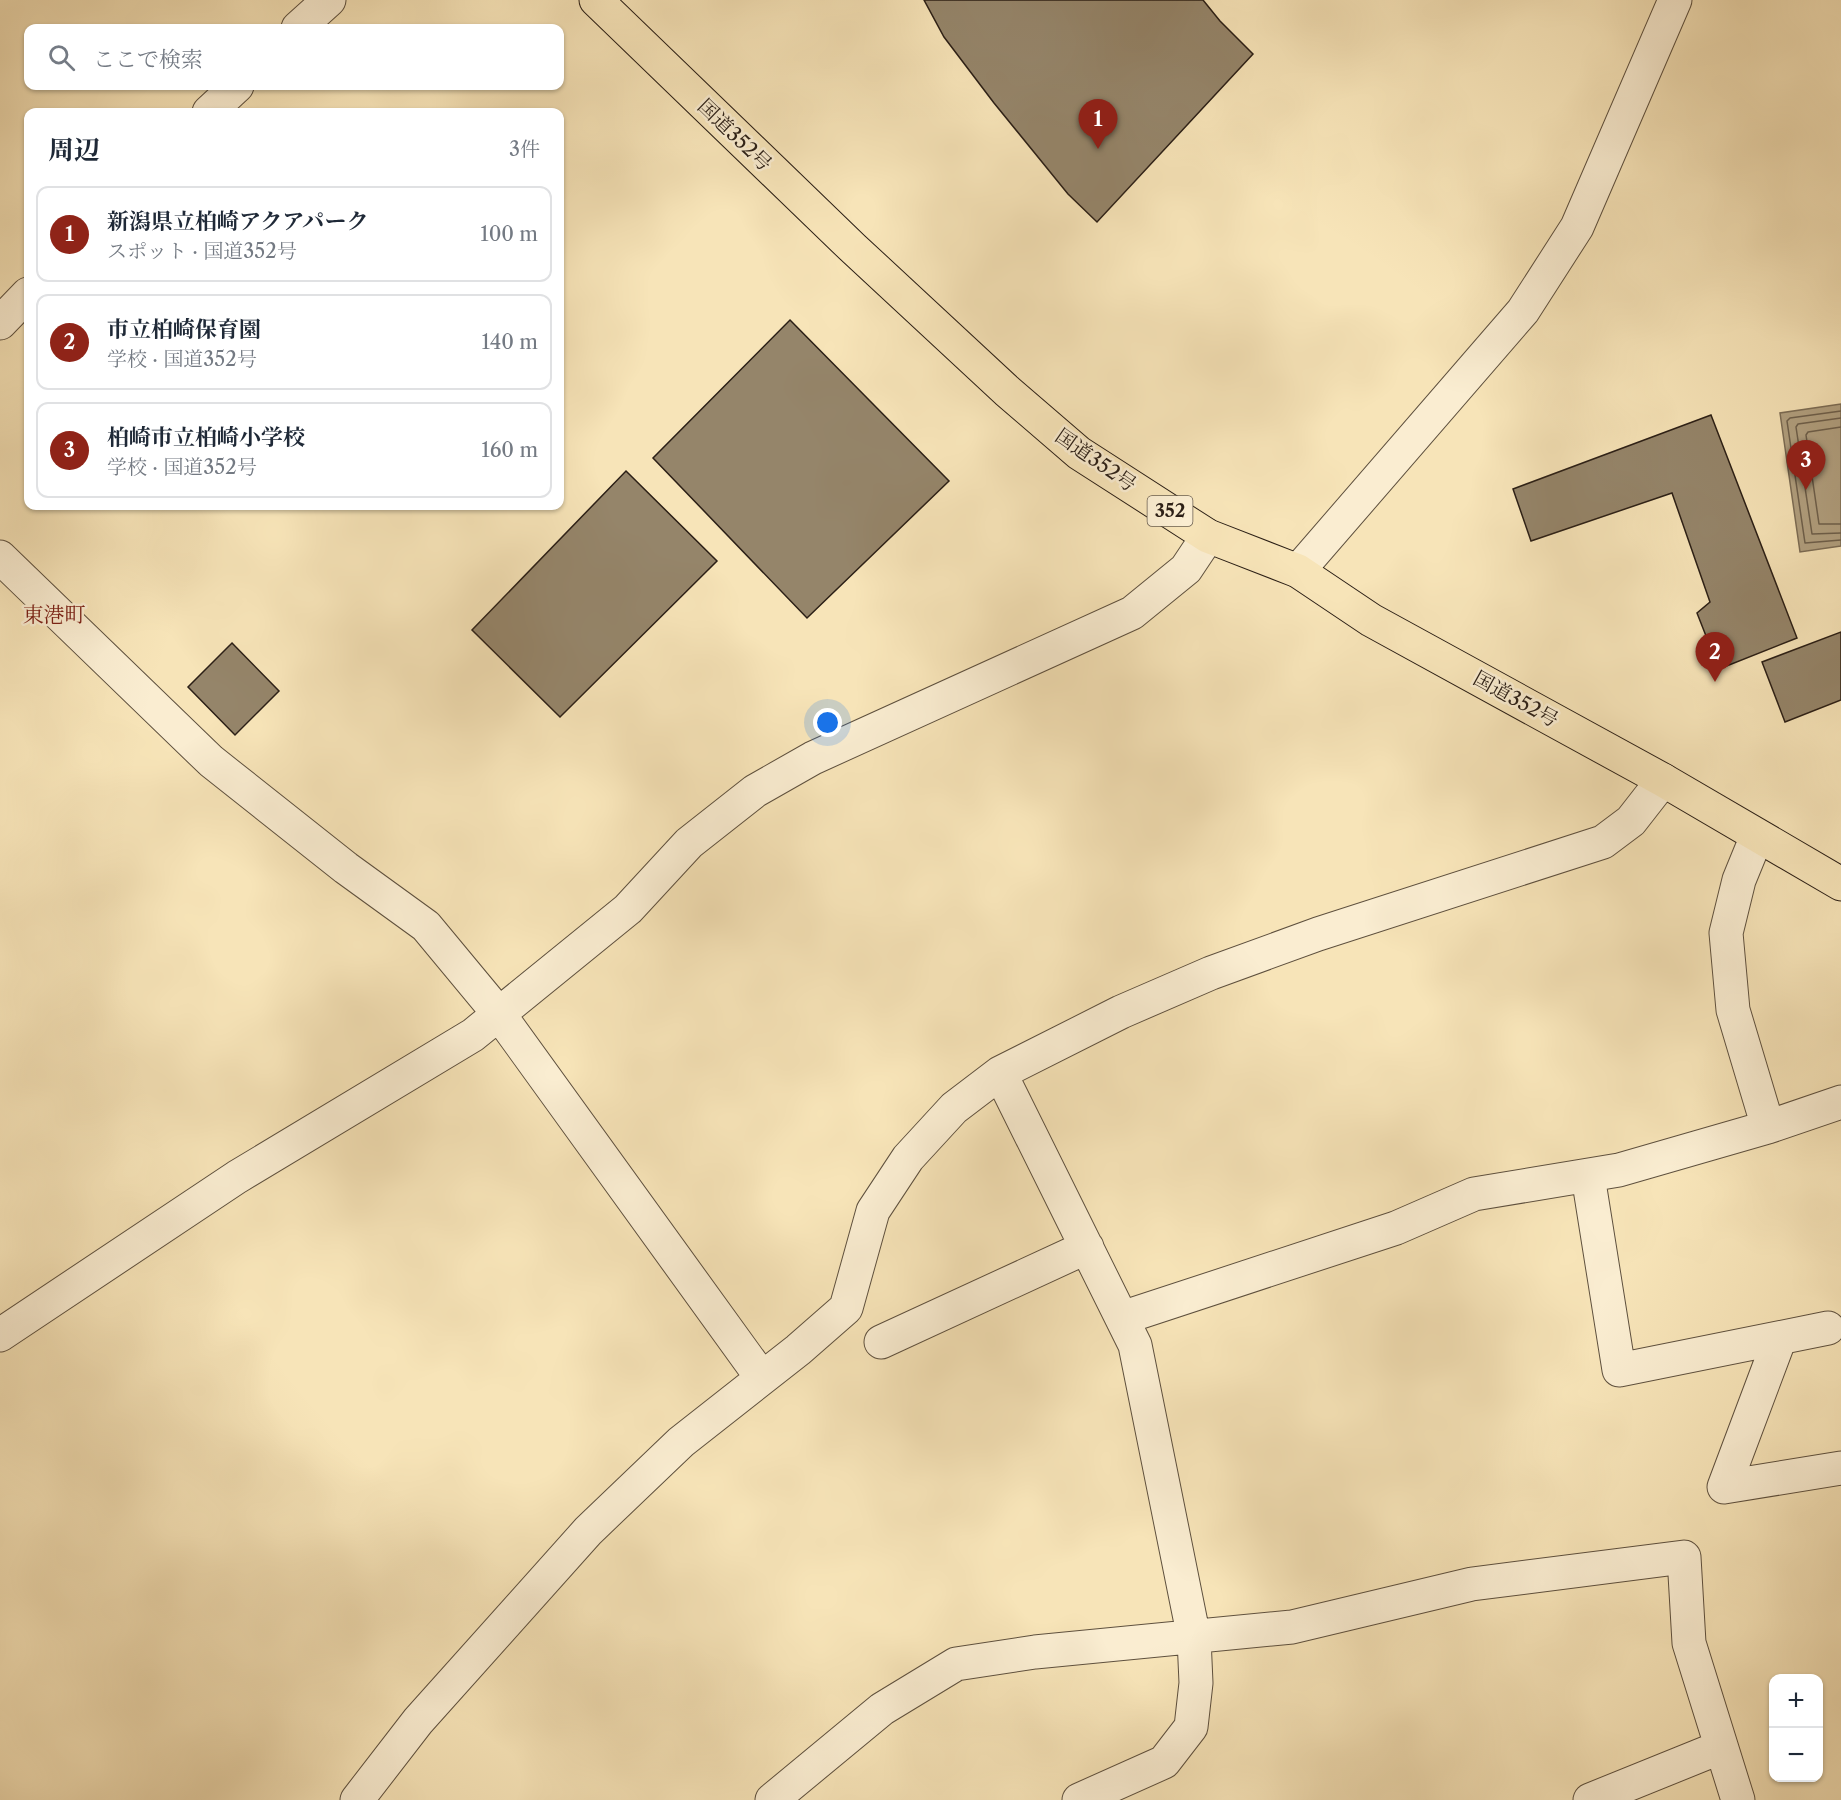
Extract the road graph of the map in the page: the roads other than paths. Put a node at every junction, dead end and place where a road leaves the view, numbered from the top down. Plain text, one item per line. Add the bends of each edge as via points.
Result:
1 (329, 0) edge
2 (596, 0) edge
3 (1676, 0) edge
4 (302, 24) edge
5 (233, 90) edge
6 (213, 108) edge
7 (24, 298) edge
8 (0, 323) edge
9 (1208, 536) junction
10 (0, 556) edge
11 (1298, 571) junction
12 (1663, 780) junction
13 (1757, 836) junction
14 (1841, 884) edge
15 (500, 1014) junction
16 (1000, 1073) junction
17 (1841, 1102) edge
18 (1768, 1127) junction
19 (1588, 1176) junction
20 (1087, 1247) junction
21 (1122, 1317) junction
22 (1828, 1328) dead end
23 (0, 1335) edge
24 (1780, 1338) junction
25 (881, 1342) dead end
26 (762, 1378) junction
27 (1841, 1468) edge
28 (1194, 1638) junction
29 (1721, 1747) junction
30 (357, 1800) edge
31 (772, 1800) edge
32 (1080, 1800) edge
33 (1590, 1800) edge
34 (1738, 1800) edge

1 - 4 street
2 - 9 highway, 国道352号 / 352 via 1007,391 1079,453
3 - 11 street via 1577,227 1529,301
5 - 6 street
7 - 8 street
9 - 11 highway, 国道352号 / 352
9 - 15 street via 1186,569 1132,613 813,758 755,791 689,843 628,909
10 - 15 street via 211,761 426,926
11 - 12 highway, 国道352号 / 352 via 1371,620
12 - 13 highway, 国道352号 / 352
12 - 16 street via 1631,821 1603,842 1318,934 1211,973 1121,1012
13 - 14 highway, 国道352号 / 352
13 - 18 street via 1726,933 1733,1010
15 - 23 street via 473,1035 237,1177
15 - 26 street
16 - 20 street
16 - 26 street via 954,1108 908,1158 873,1211 846,1308
17 - 18 street
18 - 19 street
19 - 21 street via 1473,1194 1396,1228
19 - 24 street via 1619,1370
20 - 21 street
20 - 25 street
21 - 28 street via 1136,1345
22 - 24 street
24 - 27 street via 1724,1487
26 - 30 street via 681,1442 588,1531 418,1721
28 - 29 street via 1292,1627 1472,1584 1684,1557 1689,1643
28 - 31 street via 1035,1652 956,1664 882,1708
28 - 32 street via 1196,1683 1191,1727 1164,1762
29 - 33 street
29 - 34 street

